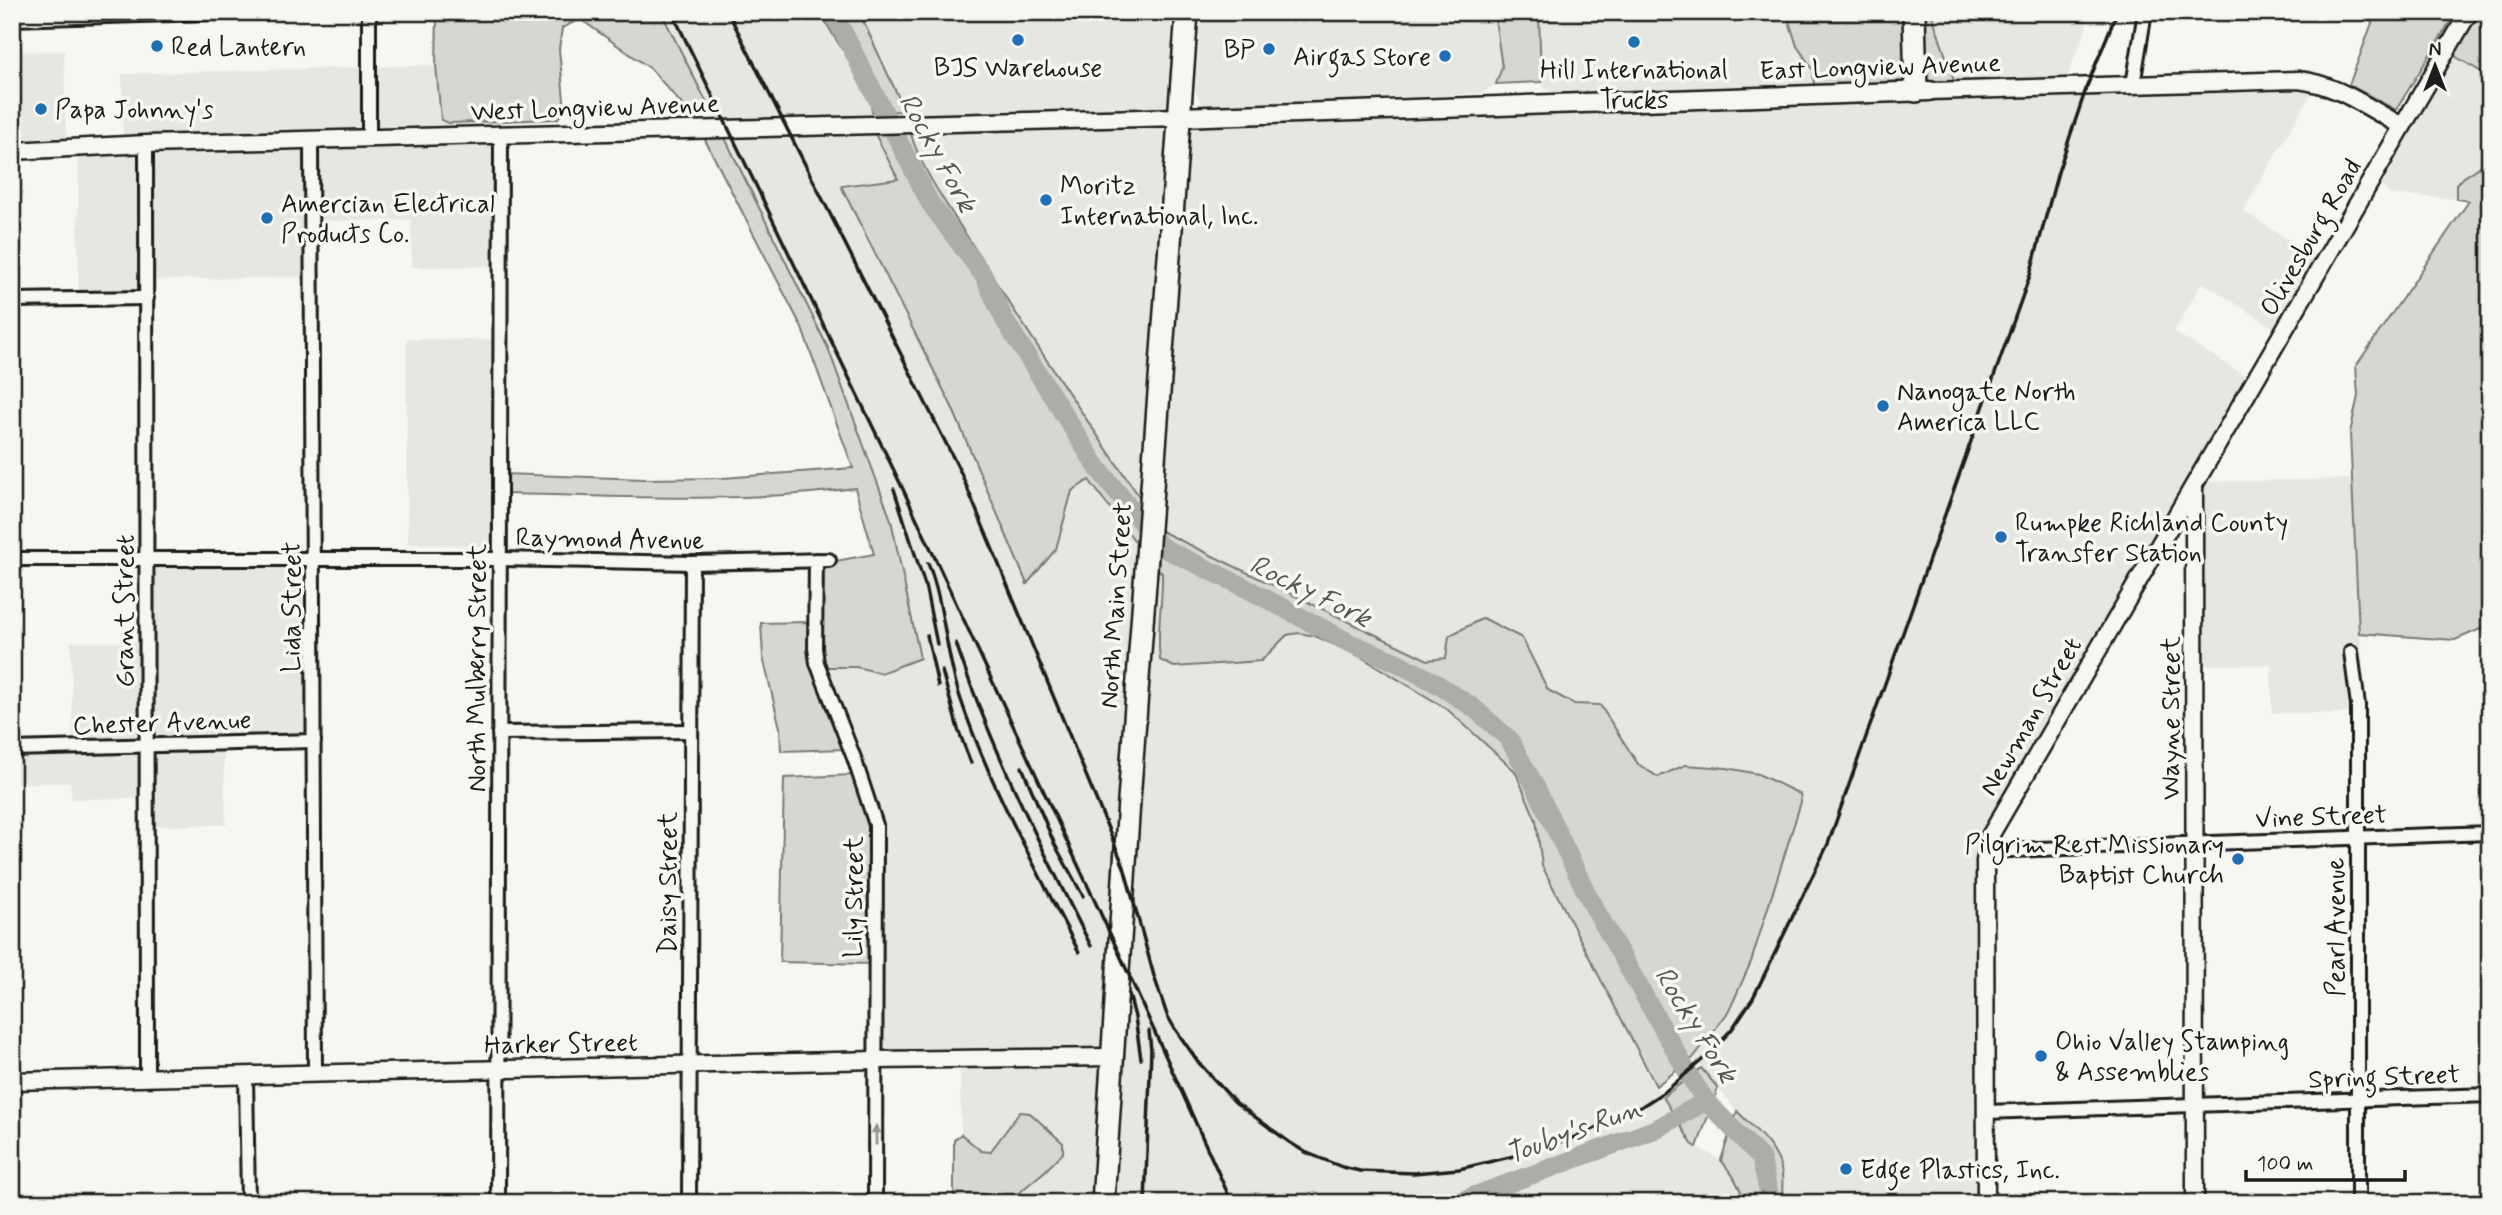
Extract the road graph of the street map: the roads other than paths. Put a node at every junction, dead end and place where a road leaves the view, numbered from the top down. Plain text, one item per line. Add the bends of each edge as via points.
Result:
1 (236, 12) edge
2 (369, 12) edge
3 (1187, 12) edge
4 (1914, 12) edge
5 (1927, 12) edge
6 (2145, 12) edge
7 (2469, 12) edge
8 (12, 19) edge
9 (2133, 85) junction
10 (1922, 91) junction
11 (1180, 117) junction
12 (2402, 126) junction
13 (501, 134) junction
14 (369, 138) junction
15 (311, 139) junction
16 (146, 144) junction
17 (12, 151) edge
18 (147, 298) junction
19 (12, 300) edge
20 (2194, 486) junction
21 (147, 558) junction
22 (12, 559) edge
23 (313, 559) junction
24 (499, 559) junction
25 (823, 560) joint
26 (692, 563) junction
27 (2351, 652) dead end
28 (690, 731) junction
29 (499, 733) junction
30 (314, 741) junction
31 (147, 745) junction
32 (12, 749) edge
33 (2490, 833) edge
34 (2358, 837) junction
35 (2194, 843) junction
36 (1986, 851) junction
37 (1112, 1057) junction
38 (876, 1060) junction
39 (689, 1065) junction
40 (498, 1070) junction
41 (316, 1074) junction
42 (246, 1075) junction
43 (148, 1078) junction
44 (12, 1081) edge
45 (2490, 1095) edge
46 (2357, 1099) junction
47 (2195, 1105) junction
48 (1986, 1112) junction
49 (248, 1203) edge
50 (498, 1203) edge
51 (689, 1203) edge
52 (875, 1203) edge
53 (1103, 1203) edge
54 (1986, 1203) edge
55 (2195, 1203) edge
56 (2358, 1203) edge

1 - 8 street
2 - 14 street
3 - 11 highway, North Main Street
4 - 10 highway
5 - 10 highway
6 - 9 street
7 - 12 street, Olivesburg Road
9 - 10 street, East Longview Avenue
9 - 12 street, East Longview Avenue via 2312,81 2336,89
10 - 11 main road, East Longview Avenue
11 - 13 street, West Longview Avenue
11 - 37 highway, North Main Street
12 - 20 street, Olivesburg Road
13 - 14 street, West Longview Avenue
13 - 24 street, North Mulberry Street
14 - 15 street, West Longview Avenue
15 - 16 street, West Longview Avenue
15 - 23 street, Lida Street
16 - 17 street, West Longview Avenue
16 - 18 street, Grant Street
18 - 19 street
18 - 21 street, Grant Street
20 - 35 street, Wayne Street
20 - 36 street, Newman Street via 2004,810
21 - 22 street, Raymond Avenue
21 - 23 street, Raymond Avenue
21 - 31 street, Grant Street
23 - 24 street, Raymond Avenue
23 - 30 street, Lida Street
24 - 26 street, Raymond Avenue
24 - 29 street, North Mulberry Street
25 - 26 street, Raymond Avenue
25 - 38 street, Lily Street via 817,663 876,825
26 - 28 street, Daisy Street
27 - 34 street, Pearl Avenue via 2358,705
28 - 29 street
28 - 39 street, Daisy Street
29 - 40 street, North Mulberry Street
30 - 31 street, Chester Avenue
30 - 41 street, Lida Street
31 - 32 street, Chester Avenue
31 - 43 street, Grant Street
33 - 34 street, Vine Street
34 - 35 street, Vine Street
34 - 46 street, Pearl Avenue
35 - 36 street, Vine Street
35 - 47 street, Wayne Street
36 - 48 street, Newman Street
37 - 38 street, Harker Street
37 - 53 highway, North Main Street
38 - 39 street, Harker Street
52 -> 38 street, Lily Street
39 - 40 street, Harker Street
39 - 51 street, Daisy Street
40 - 41 street, Harker Street
40 - 50 street, North Mulberry Street
41 - 42 street, Harker Street
42 - 43 street, Harker Street
42 - 49 street
43 - 44 street, Harker Street
45 - 46 street, Spring Street
46 - 47 street, Spring Street
46 - 56 street, Pearl Avenue
47 - 48 street, Spring Street
47 - 55 street, Wayne Street
48 - 54 street, Newman Street

